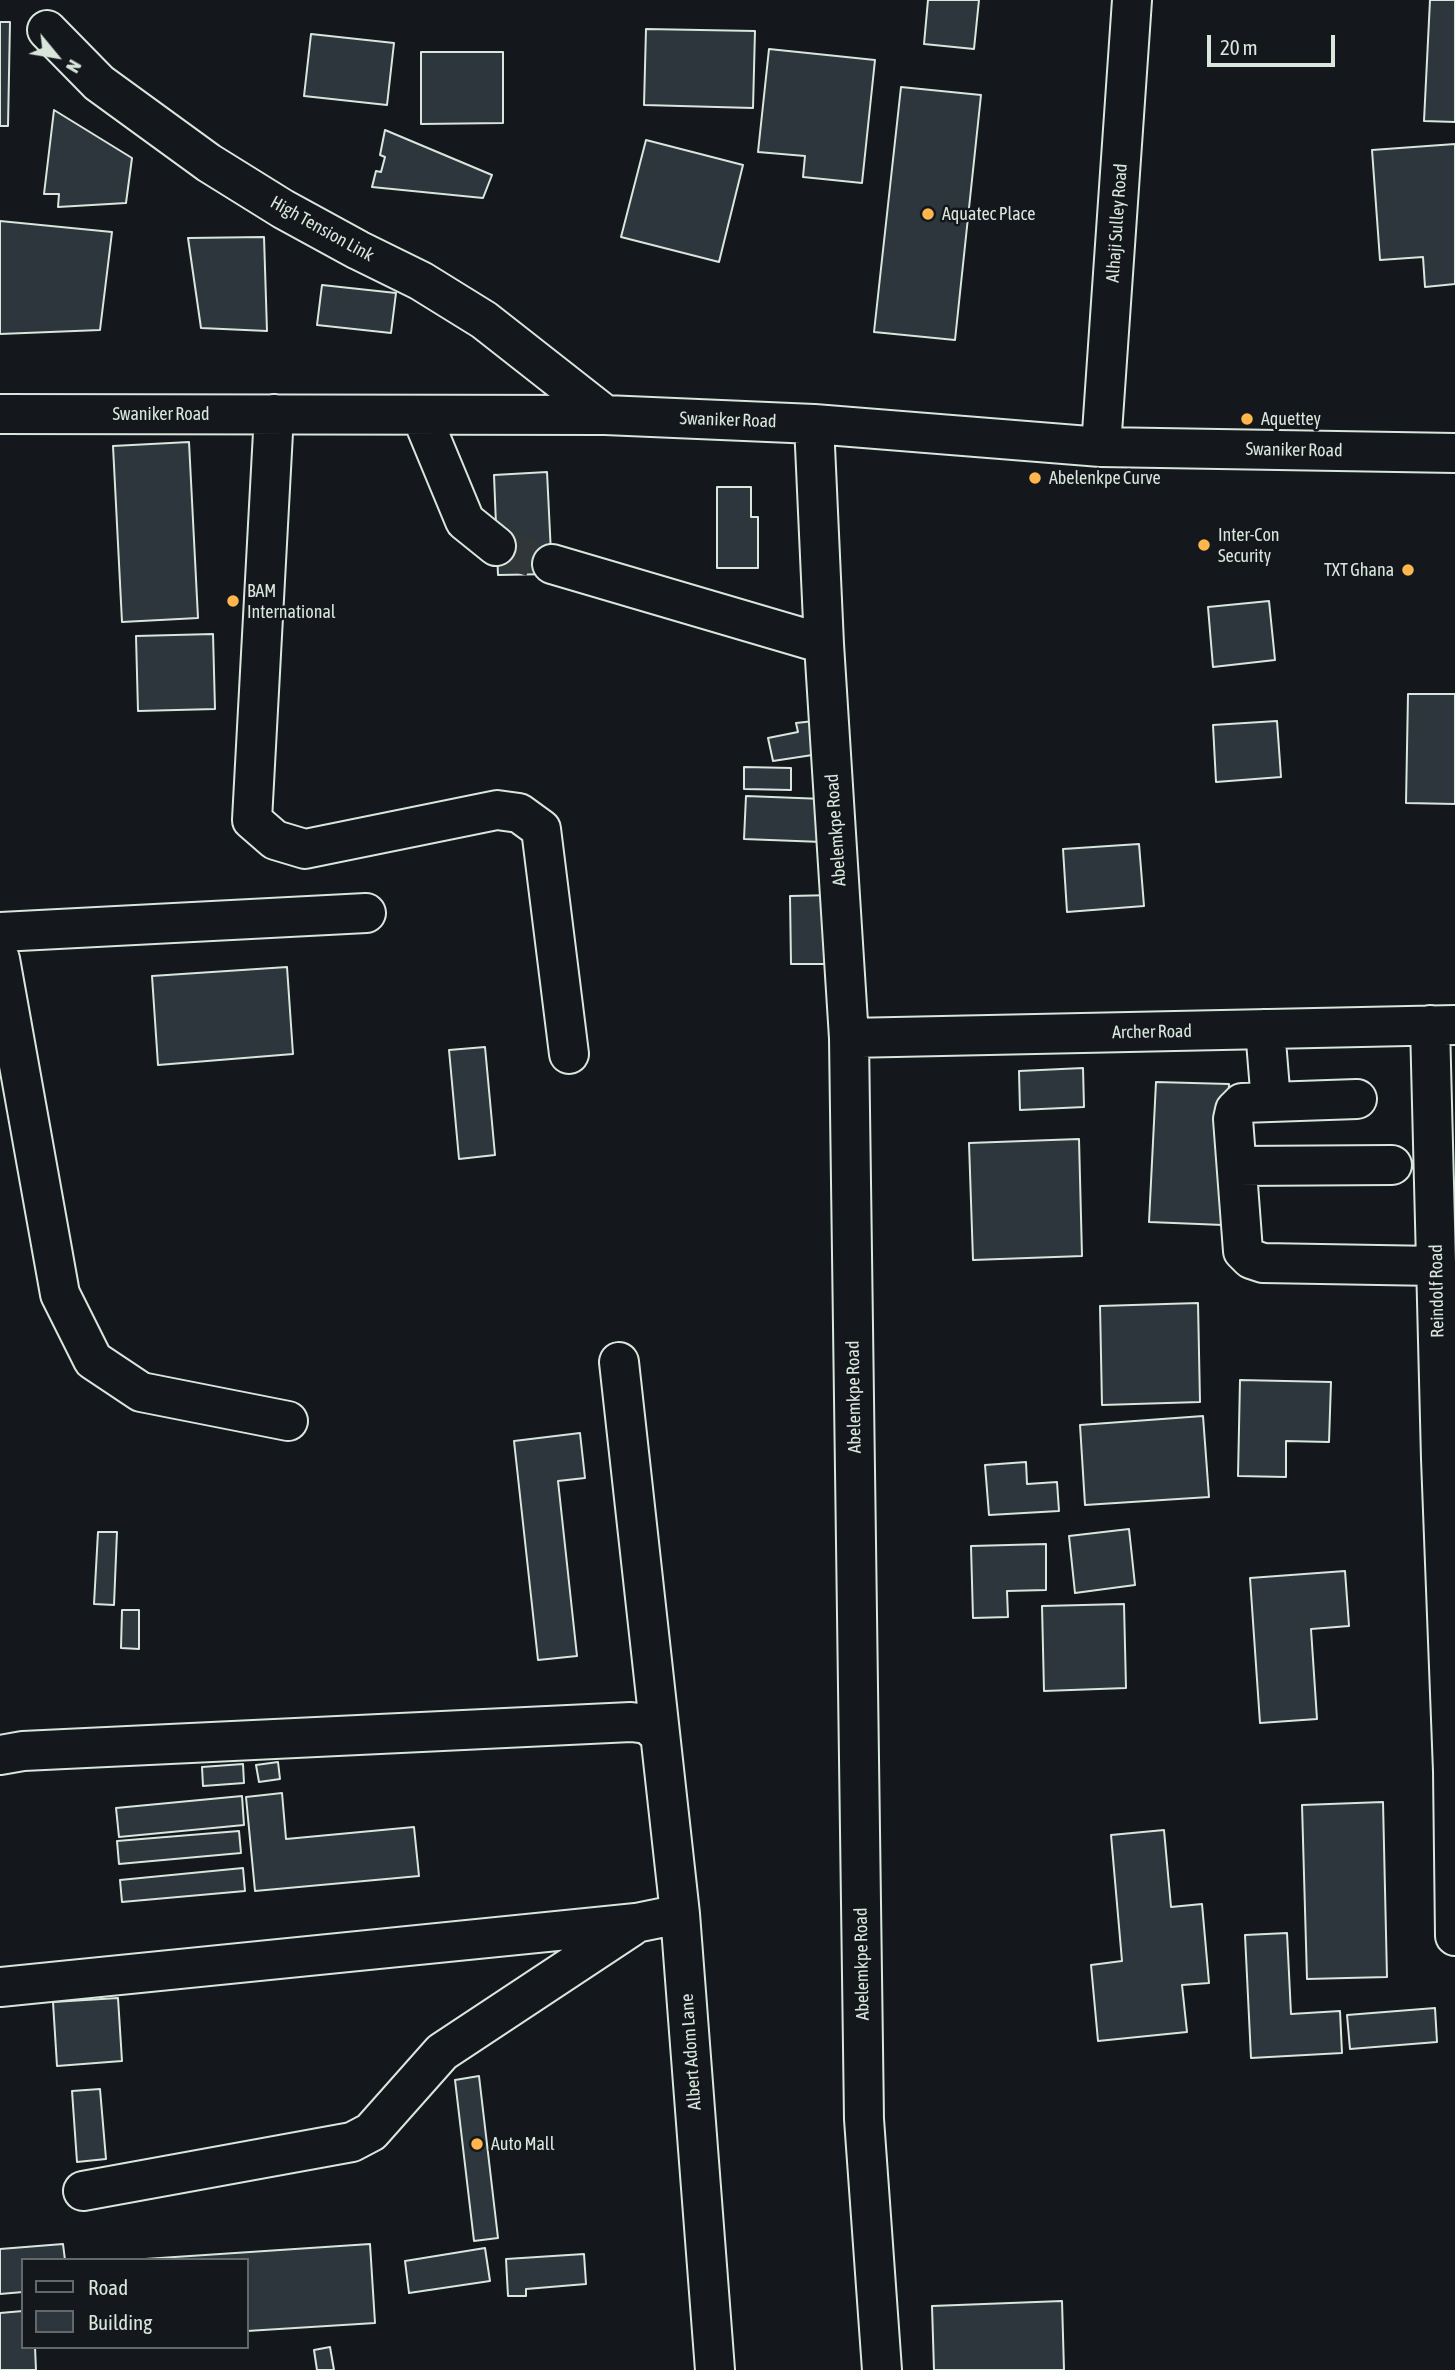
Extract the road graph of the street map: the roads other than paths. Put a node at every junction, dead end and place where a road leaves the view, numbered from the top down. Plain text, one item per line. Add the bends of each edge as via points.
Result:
1 (1132, 0) edge
2 (47, 30) dead end
3 (0, 414) edge
4 (274, 414) junction
5 (421, 415) junction
6 (605, 415) junction
7 (814, 424) junction
8 (1101, 447) junction
9 (1455, 453) edge
10 (496, 546) tunnel mouth
11 (552, 564) tunnel mouth
12 (824, 645) junction
13 (366, 913) dead end
14 (0, 932) edge
15 (0, 959) edge
16 (1443, 1025) edge
17 (1265, 1029) junction
18 (849, 1038) junction
19 (569, 1054) dead end
20 (1357, 1099) dead end
21 (1271, 1102) junction
22 (1392, 1165) dead end
23 (1237, 1167) junction
24 (1436, 1266) junction
25 (620, 1362) dead end
26 (288, 1421) dead end
27 (659, 1734) junction
28 (0, 1755) edge
29 (1454, 1771) edge
30 (680, 1914) junction
31 (636, 1923) junction
32 (1455, 1936) edge
33 (0, 1987) edge
34 (83, 2191) dead end
35 (715, 2370) edge
36 (882, 2370) edge

1 - 8 street, Alhaji Sulley Road
2 - 6 street, High Tension Link via 99,83 209,163 484,320
3 - 4 street, Swaniker Road
4 - 5 street, Swaniker Road
4 - 19 street via 252,820 275,840 305,849 497,810 520,813 541,829
5 - 6 street, Swaniker Road
5 - 10 street via 465,522
6 - 7 street, Swaniker Road
7 - 8 street, Swaniker Road
7 - 12 street, Abelemkpe Road
8 - 9 street, Swaniker Road
11 - 12 street
12 - 18 street, Abelemkpe Road
13 - 14 street
15 - 26 street via 60,1294 93,1360 141,1392
16 - 17 street, Archer Road
16 - 24 street, Reindolf Road
17 - 18 street, Archer Road
17 - 21 street
18 - 36 street, Abelemkpe Road via 864,2119
20 - 21 street
21 - 23 street via 1242,1103 1235,1110
22 - 23 street
23 - 24 street via 1244,1251 1251,1259 1263,1263
24 - 29 street, Reindolf Road
25 - 27 street, Albert Adom Lane
27 - 28 street via 647,1724 631,1722
27 - 30 street, Albert Adom Lane
29 - 32 street, Reindolf Road
30 - 31 street
30 - 35 street, Albert Adom Lane
31 - 33 street
31 - 34 street via 442,2052 371,2132 352,2142

